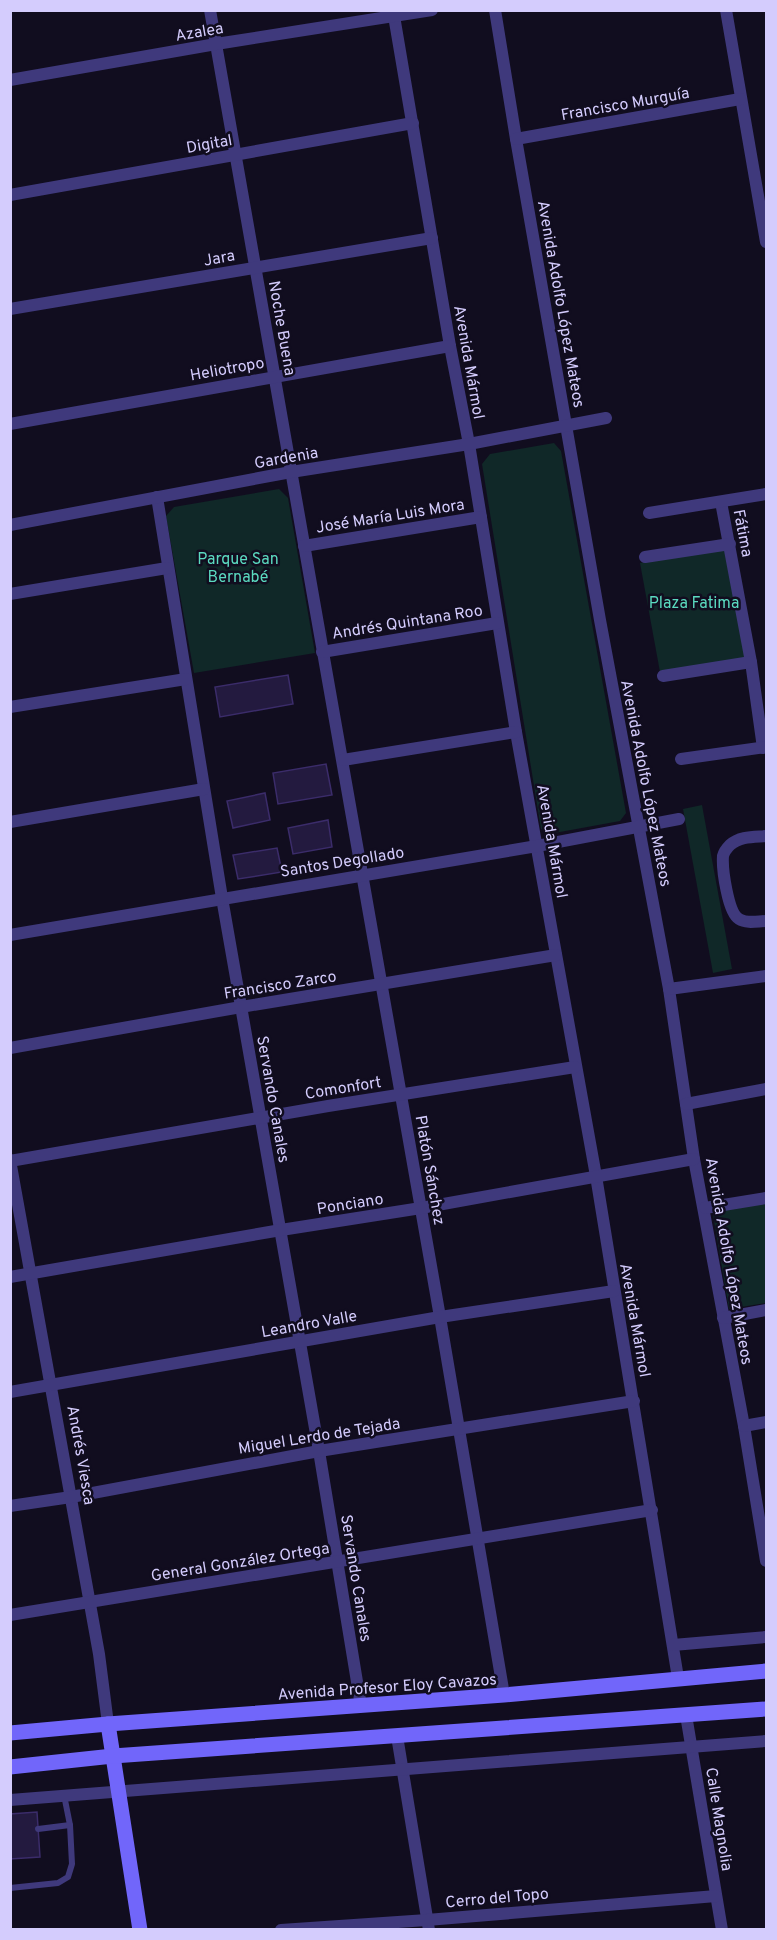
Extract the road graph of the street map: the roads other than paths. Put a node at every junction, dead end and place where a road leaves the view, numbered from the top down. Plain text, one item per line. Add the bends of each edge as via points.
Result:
1 (210, 10) edge
2 (432, 10) edge
3 (495, 10) edge
4 (726, 10) edge
5 (393, 13) edge
6 (216, 44) junction
7 (10, 80) edge
8 (740, 99) junction
9 (412, 123) junction
10 (516, 139) junction
11 (236, 155) junction
12 (10, 195) edge
13 (432, 238) junction
14 (766, 242) edge
15 (256, 268) junction
16 (10, 309) edge
17 (450, 346) junction
18 (274, 376) junction
19 (606, 418) dead end
20 (10, 424) edge
21 (567, 426) junction
22 (469, 444) junction
23 (291, 472) junction
24 (766, 494) edge
25 (157, 497) junction
26 (721, 502) junction
27 (650, 513) dead end
28 (481, 517) junction
29 (10, 525) edge
30 (730, 544) junction
31 (304, 546) junction
32 (645, 557) dead end
33 (167, 568) junction
34 (10, 594) edge
35 (497, 623) junction
36 (322, 652) junction
37 (751, 662) junction
38 (663, 676) dead end
39 (186, 679) junction
40 (10, 707) edge
41 (516, 732) junction
42 (765, 748) edge
43 (681, 759) dead end
44 (342, 760) junction
45 (204, 789) junction
46 (679, 819) dead end
47 (10, 822) edge
48 (638, 827) junction
49 (766, 836) edge
50 (537, 846) junction
51 (362, 874) junction
52 (222, 898) junction
53 (766, 921) edge
54 (10, 934) edge
55 (556, 955) junction
56 (766, 976) edge
57 (381, 984) junction
58 (669, 989) junction
59 (241, 1007) junction
60 (10, 1048) edge
61 (575, 1067) junction
62 (766, 1089) edge
63 (401, 1094) junction
64 (686, 1104) junction
65 (261, 1117) junction
66 (694, 1159) junction
67 (11, 1161) edge
68 (596, 1176) junction
69 (766, 1198) edge
70 (421, 1208) junction
71 (705, 1208) junction
72 (281, 1230) junction
73 (30, 1273) junction
74 (10, 1276) edge
75 (614, 1292) junction
76 (766, 1310) edge
77 (440, 1317) junction
78 (723, 1318) junction
79 (300, 1342) junction
80 (51, 1385) junction
81 (10, 1392) edge
82 (634, 1401) junction
83 (766, 1422) edge
84 (744, 1426) junction
85 (458, 1429) junction
86 (320, 1451) junction
87 (71, 1497) junction
88 (10, 1506) edge
89 (652, 1510) junction
90 (477, 1540) junction
91 (765, 1542) edge
92 (766, 1561) edge
93 (338, 1562) junction
94 (90, 1603) junction
95 (10, 1616) edge
96 (766, 1637) edge
97 (673, 1645) junction
98 (766, 1671) edge
99 (678, 1678) junction
100 (504, 1695) junction
101 (361, 1706) junction
102 (766, 1709) edge
103 (686, 1715) junction
104 (108, 1724) junction
105 (10, 1733) edge
106 (397, 1736) junction
107 (766, 1741) edge
108 (691, 1748) junction
109 (114, 1756) junction
110 (10, 1767) edge
111 (402, 1768) junction
112 (118, 1792) junction
113 (64, 1795) junction
114 (10, 1800) edge
115 (70, 1825) junction
116 (38, 1829) dead end
117 (10, 1888) edge
118 (716, 1896) junction
119 (428, 1925) edge
120 (140, 1929) edge
121 (281, 1929) edge
122 (722, 1929) edge

1 - 6 street, Noche Buena
2 - 5 street, Azalea
3 - 10 street, Avenida Adolfo López Mateos
4 - 8 street
5 - 6 street, Azalea
5 - 9 street, Avenida Mármol
6 - 7 street, Azalea
6 - 11 street, Noche Buena
8 - 10 street, Francisco Murguía
8 - 14 street
9 - 11 street, Digital
9 - 13 street, Avenida Mármol
10 - 21 street, Avenida Adolfo López Mateos
11 - 12 street, Digital
11 - 15 street, Noche Buena
13 - 15 street, Jara
13 - 17 street, Avenida Mármol
15 - 16 street, Jara
15 - 18 street, Noche Buena
17 - 18 street, Heliotropo
17 - 22 street, Avenida Mármol
18 - 20 street, Heliotropo
18 - 23 street, Noche Buena
19 - 21 street, Gardenia
21 - 22 street, Gardenia
21 - 48 street, Avenida Adolfo López Mateos
22 - 23 street, Gardenia
22 - 28 street, Avenida Mármol
23 - 25 street, Gardenia
23 - 31 street, Noche Buena
24 - 26 street
25 - 29 street, Gardenia
25 - 33 street, Servando Canales
26 - 27 street
26 - 30 street, Fátima
28 - 31 street, José María Luis Mora
28 - 35 street, Avenida Mármol
30 - 32 street
30 - 37 street, Fátima
31 - 36 street, Noche Buena
33 - 34 street
33 - 39 street, Servando Canales
35 - 36 street, Andrés Quintana Roo
35 - 41 street, Avenida Mármol
36 - 44 street, Platón Sánchez
37 - 38 street
37 - 42 street, Fátima
39 - 40 street
39 - 45 street, Servando Canales
41 - 44 street
41 - 50 street, Avenida Mármol
42 - 43 street
44 - 51 street, Platón Sánchez
45 - 47 street
45 - 52 street, Servando Canales
46 - 48 street, Santos Degollado
48 - 50 street, Santos Degollado
48 - 58 street, Avenida Adolfo López Mateos
49 - 53 street via 736,841 723,854 730,907 736,917 742,921
50 - 51 street, Santos Degollado
50 - 55 street, Avenida Mármol
51 - 52 street, Santos Degollado
51 - 57 street, Platón Sánchez
52 - 54 street, Santos Degollado
52 - 59 street, Servando Canales
55 - 57 street, Francisco Zarco
55 - 61 street, Avenida Mármol
56 - 58 street
57 - 59 street, Francisco Zarco
57 - 63 street, Platón Sánchez
58 - 64 street, Avenida Adolfo López Mateos
59 - 60 street, Francisco Zarco
59 - 65 street, Servando Canales
61 - 63 street, Comonfort
61 - 68 street, Avenida Mármol
62 - 64 street
63 - 65 street, Comonfort
63 - 70 street, Platón Sánchez
64 - 66 street, Avenida Adolfo López Mateos
65 - 67 street, Comonfort
65 - 72 street, Servando Canales
66 - 68 street, Ponciano
66 - 71 street, Avenida Adolfo López Mateos
67 - 73 street, Andrés Viesca
68 - 70 street, Ponciano
68 - 75 street, Avenida Mármol
69 - 71 street
70 - 72 street, Ponciano
70 - 77 street, Platón Sánchez
71 - 78 street, Avenida Adolfo López Mateos
72 - 73 street, Ponciano
72 - 79 street, Servando Canales
73 - 74 street, Ponciano
73 - 80 street, Andrés Viesca
75 - 77 street, Leandro Valle
75 - 82 street, Avenida Mármol
76 - 78 street
77 - 79 street, Leandro Valle
77 - 85 street, Platón Sánchez
78 - 84 street, Avenida Adolfo López Mateos
79 - 80 street, Leandro Valle
79 - 86 street, Servando Canales
80 - 81 street, Leandro Valle
80 - 87 street, Andrés Viesca
82 - 85 street, Miguel Lerdo de Tejada
82 - 89 street, Avenida Mármol
83 - 84 street
84 - 91 street, Avenida Adolfo López Mateos
85 - 86 street, Miguel Lerdo de Tejada
85 - 90 street, Platón Sánchez
86 - 87 street, Miguel Lerdo de Tejada
86 - 93 street, Servando Canales
87 - 88 street, Miguel Lerdo de Tejada
87 - 94 street, Andrés Viesca
89 - 90 street, General González Ortega
89 - 97 street, Avenida Mármol
90 - 93 street, General González Ortega
90 - 100 street, Platón Sánchez
91 - 92 street, Avenida Adolfo López Mateos
93 - 94 street, General González Ortega
93 - 101 street, Servando Canales
94 - 95 street, General González Ortega
94 - 104 street, Andrés Viesca
96 - 97 street
97 - 99 street, Avenida Mármol
98 - 99 main road, Avenida Profesor Eloy Cavazos
99 - 100 main road, Avenida Profesor Eloy Cavazos
100 - 101 main road, Avenida Profesor Eloy Cavazos
101 - 104 main road, Avenida Profesor Eloy Cavazos
102 - 103 main road
103 - 106 main road
103 - 108 street, Calle Magnolia
104 - 105 main road, Avenida Profesor Eloy Cavazos
104 - 109 main road, Andrés Viesca
106 - 109 main road
106 - 111 street
107 - 108 street
108 - 111 street
108 - 118 street, Calle Magnolia
109 - 110 main road
109 - 112 main road, Andrés Viesca
111 - 112 street
111 - 119 street
112 - 113 street
112 - 120 main road, Andrés Viesca
113 - 114 street
113 - 115 lane
115 - 116 lane
115 - 117 lane via 72,1864 68,1877 58,1883
118 - 119 street, Cerro del Topo
118 - 122 street, Calle Magnolia
119 - 121 street, Cerro del Topo

